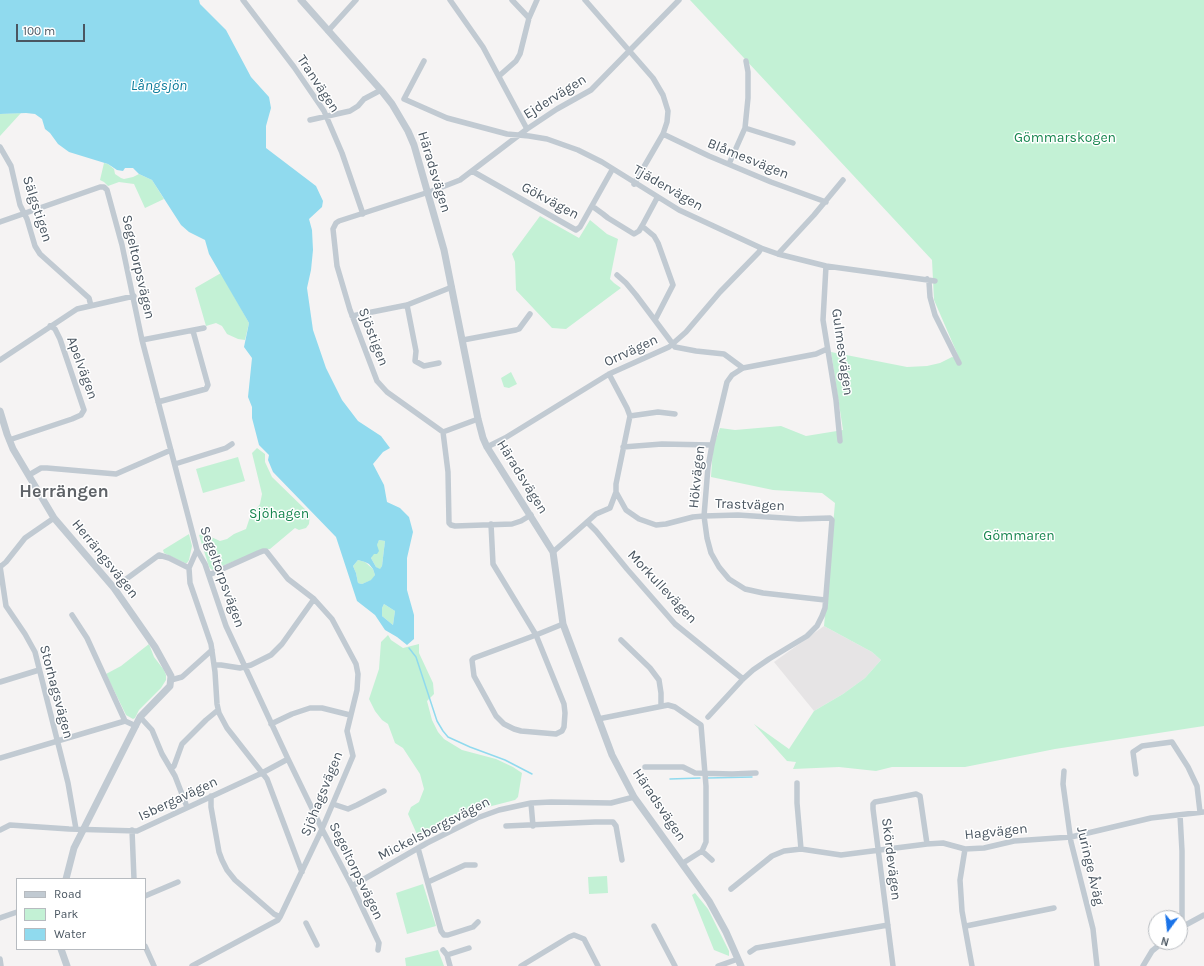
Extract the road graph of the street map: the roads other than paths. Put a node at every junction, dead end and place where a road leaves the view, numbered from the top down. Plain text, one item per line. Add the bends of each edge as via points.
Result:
1 (243, 0) edge
2 (301, 0) edge
3 (356, 0) edge
4 (450, 0) edge
5 (512, 0) edge
6 (537, 0) edge
7 (585, 0) edge
8 (679, 0) edge
9 (529, 18) junction
10 (328, 31) junction
11 (630, 51) junction
12 (424, 61) dead end
13 (746, 61) dead end
14 (499, 76) junction
15 (381, 90) junction
16 (327, 116) junction
17 (310, 120) dead end
18 (745, 128) junction
19 (527, 129) junction
20 (663, 134) junction
21 (518, 135) junction
22 (793, 143) dead end
23 (0, 147) edge
24 (729, 164) junction
25 (612, 170) junction
26 (472, 171) junction
27 (843, 180) dead end
28 (634, 184) junction
29 (428, 192) junction
30 (657, 198) junction
31 (826, 202) junction
32 (592, 206) junction
33 (24, 213) junction
34 (363, 214) junction
35 (0, 222) edge
36 (642, 226) junction
37 (761, 248) junction
38 (778, 254) junction
39 (826, 266) junction
40 (616, 275) dead end
41 (927, 280) junction
42 (935, 281) dead end
43 (452, 287) junction
44 (134, 296) junction
45 (407, 305) junction
46 (91, 306) junction
47 (530, 314) dead end
48 (352, 316) junction
49 (655, 320) junction
50 (50, 326) junction
51 (204, 328) dead end
52 (193, 331) junction
53 (142, 340) junction
54 (463, 340) junction
55 (673, 343) junction
56 (827, 350) junction
57 (0, 360) edge
58 (439, 363) dead end
59 (959, 363) dead end
60 (743, 368) junction
61 (609, 374) junction
62 (158, 402) junction
63 (0, 411) edge
64 (675, 414) dead end
65 (630, 416) junction
66 (478, 419) junction
67 (442, 432) junction
68 (9, 440) junction
69 (840, 441) dead end
70 (232, 444) dead end
71 (712, 445) junction
72 (487, 447) junction
73 (623, 447) junction
74 (171, 450) junction
75 (175, 464) junction
76 (28, 475) junction
77 (616, 492) junction
78 (531, 515) junction
79 (704, 516) junction
80 (54, 518) junction
81 (586, 522) junction
82 (491, 524) junction
83 (197, 550) junction
84 (553, 552) junction
85 (0, 567) edge
86 (189, 568) junction
87 (209, 575) junction
88 (114, 588) junction
89 (314, 599) junction
90 (825, 600) junction
91 (72, 615) dead end
92 (563, 624) junction
93 (536, 635) junction
94 (621, 640) dead end
95 (212, 650) junction
96 (214, 665) junction
97 (245, 667) junction
98 (39, 670) junction
99 (743, 679) junction
100 (171, 680) junction
101 (0, 682) edge
102 (661, 706) junction
103 (218, 710) junction
104 (350, 715) junction
105 (140, 717) junction
106 (708, 717) dead end
107 (598, 719) junction
108 (125, 721) junction
109 (271, 724) junction
110 (136, 726) junction
111 (57, 742) junction
112 (0, 758) edge
113 (288, 759) junction
114 (646, 767) dead end
115 (171, 769) junction
116 (1064, 771) dead end
117 (262, 773) junction
118 (704, 773) junction
119 (756, 773) dead end
120 (1136, 774) dead end
121 (797, 783) dead end
122 (384, 791) dead end
123 (211, 796) junction
124 (634, 797) junction
125 (531, 803) junction
126 (333, 804) junction
127 (187, 807) junction
128 (1202, 812) edge
129 (1180, 815) junction
130 (506, 826) dead end
131 (533, 826) junction
132 (0, 829) edge
133 (80, 829) junction
134 (322, 829) junction
135 (132, 830) junction
136 (1071, 837) junction
137 (927, 844) junction
138 (418, 848) junction
139 (801, 849) junction
140 (965, 849) junction
141 (702, 851) junction
142 (878, 851) junction
143 (622, 860) dead end
144 (712, 860) dead end
145 (683, 863) junction
146 (475, 865) dead end
147 (302, 872) junction
148 (66, 878) edge
149 (134, 878) edge
150 (178, 882) dead end
151 (428, 882) junction
152 (352, 886) junction
153 (731, 890) dead end
154 (146, 896) edge
155 (1054, 908) dead end
156 (1181, 910) edge
157 (16, 912) edge
158 (1204, 915) edge
159 (0, 918) edge
160 (279, 919) junction
161 (478, 922) dead end
162 (306, 923) dead end
163 (1188, 923) edge
164 (888, 925) junction
165 (654, 926) dead end
166 (966, 926) junction
167 (317, 945) dead end
168 (146, 948) edge
169 (469, 948) dead end
170 (61, 950) edge
171 (378, 950) dead end
172 (443, 950) dead end
173 (1153, 950) edge
174 (750, 952) dead end
175 (447, 955) junction
176 (0, 959) edge
177 (738, 959) junction
178 (1, 966) edge
179 (67, 966) edge
180 (154, 966) edge
181 (192, 966) edge
182 (450, 966) edge
183 (521, 966) edge
184 (598, 966) edge
185 (676, 966) edge
186 (718, 966) edge
187 (741, 966) edge
188 (893, 966) edge
189 (972, 966) edge
190 (1097, 966) edge
191 (1143, 966) edge

1 - 16 street, Tranvägen via 316,97
2 - 10 street, Häradsvägen
3 - 10 street
4 - 14 street via 483,47
5 - 9 street
6 - 9 street
7 - 11 street
8 - 11 street, Ejdervägen
9 - 14 street via 520,54
10 - 15 street, Häradsvägen
11 - 19 street, Ejdervägen via 591,90
11 - 20 street via 654,78 662,95 668,111
12 - 21 street, Tjädervägen via 404,99 447,118
13 - 18 street via 748,98
14 - 19 street
15 - 16 street via 364,99 350,111
15 - 29 street, Häradsvägen via 408,131
16 - 17 street
16 - 34 street, Tranvägen
18 - 22 street
18 - 24 street
19 - 21 street, Ejdervägen
20 - 24 street, Blåmesvägen
20 - 28 street
21 - 25 street, Tjädervägen via 564,145 586,154
21 - 26 street, Ejdervägen
23 - 33 street, Sälgstigen via 10,166
24 - 31 street, Blåmesvägen
25 - 28 street, Tjädervägen
25 - 32 street, Gökvägen
26 - 29 street, Ejdervägen via 455,182
26 - 32 street, Gökvägen via 573,229 578,229
27 - 31 street
28 - 30 street, Tjädervägen
29 - 34 street, Sjöstigen
29 - 43 street, Häradsvägen
30 - 36 street
30 - 37 street, Tjädervägen
31 - 38 street
32 - 36 street via 634,234
33 - 35 street
33 - 44 street, Segeltorpsvägen via 104,187 107,190
33 - 46 street, Sälgstigen via 40,254 90,298
34 - 48 street, Sjöstigen via 340,221 333,229 337,266
36 - 49 street via 658,243 673,285
37 - 38 street, Tjädervägen
37 - 55 street, Orrvägen via 686,332
38 - 39 street, Tjädervägen
39 - 41 street, Tjädervägen
39 - 56 street, Gulmesvägen via 823,320
40 - 49 street via 626,283
41 - 42 street, Tjädervägen
41 - 59 street via 935,316
43 - 45 street
43 - 54 street, Häradsvägen
44 - 46 street
44 - 53 street, Segeltorpsvägen
45 - 48 street
45 - 58 street via 416,361 424,366
46 - 50 street via 77,309
47 - 54 street via 520,329
48 - 67 street, Sjöstigen via 381,387
49 - 55 street
50 - 57 street
50 - 68 street, Apelvägen via 60,338 84,410 81,415 72,419
51 - 52 street
52 - 53 street
52 - 62 street via 208,385 206,389
53 - 62 street, Segeltorpsvägen
54 - 66 street, Häradsvägen
55 - 60 street via 678,348 724,354
55 - 61 street, Orrvägen
56 - 60 street, Hökvägen
56 - 69 street, Gulmesvägen via 832,370
60 - 71 street, Hökvägen via 726,382
61 - 65 street
61 - 72 street, Orrvägen
62 - 74 street, Segeltorpsvägen
63 - 68 street, Herrängsvägen
64 - 65 street via 658,412
65 - 73 street
66 - 67 street
66 - 72 street, Häradsvägen
67 - 82 street via 448,472 449,523 455,526
68 - 76 street, Herrängsvägen
70 - 75 street
71 - 73 street via 662,444
71 - 79 street, Hökvägen
72 - 78 street, Häradsvägen
73 - 77 street
74 - 75 street, Segeltorpsvägen
74 - 76 street via 116,474 41,468
75 - 83 street, Segeltorpsvägen
76 - 80 street, Herrängsvägen
77 - 79 street, Trastvägen via 626,510 650,524 666,524
77 - 81 street via 610,508
78 - 82 street via 512,524
78 - 84 street, Häradsvägen
79 - 90 street, Hökvägen via 711,553 729,579 744,589
79 - 90 street, Trastvägen via 830,518 832,520
80 - 85 street via 25,538
80 - 88 street, Herrängsvägen
81 - 84 street
81 - 99 street, Morkullevägen via 675,624
82 - 93 street via 493,564
83 - 86 street
83 - 87 street, Segeltorpsvägen
84 - 92 street, Häradsvägen
85 - 98 street, Storhagsvägen via 6,606 32,646
86 - 88 street via 159,555
86 - 95 street via 190,583
87 - 89 street, Sjöhagsvägen via 262,551 269,554 288,579
87 - 97 street, Segeltorpsvägen via 224,621
88 - 100 street, Herrängsvägen via 155,647 169,670
89 - 97 street via 271,655
89 - 104 street, Sjöhagsvägen via 332,619 356,664 357,690
90 - 99 street via 822,616 808,636 769,659
91 - 108 street via 87,638
92 - 93 street
92 - 107 street, Häradsvägen
93 - 93 street via 474,658 471,663 474,676 499,720 521,731 556,734 564,727 564,704
94 - 102 street via 650,668 658,680
95 - 96 street
95 - 100 street via 182,678
96 - 97 street
96 - 103 street
97 - 109 street, Segeltorpsvägen
98 - 101 street
98 - 111 street, Storhagsvägen
99 - 106 street
100 - 105 street via 168,690
102 - 107 street
102 - 118 street via 675,707 701,725
103 - 115 street via 182,744
103 - 117 street via 227,728
104 - 109 street via 322,708 310,708
104 - 126 street, Sjöhagsvägen via 347,731 353,756
105 - 110 street
105 - 115 street via 152,730
107 - 124 street, Häradsvägen via 612,755
108 - 110 street
108 - 111 street
109 - 113 street, Segeltorpsvägen
110 - 133 street
111 - 112 street
111 - 133 street, Storhagsvägen
113 - 117 street, Isbergavägen
113 - 134 street, Segeltorpsvägen
114 - 118 street via 683,767 695,773
115 - 127 street
116 - 136 street, Juringe Åväg via 1063,784
117 - 123 street, Isbergavägen
117 - 147 street via 267,779
118 - 119 street
118 - 141 street via 706,842
120 - 128 street via 1133,752 1142,746 1172,742 1197,786
121 - 139 street
122 - 126 street via 348,808
123 - 127 street, Isbergavägen
123 - 160 street via 219,852 227,870
124 - 125 street, Mickelsbergsvägen via 611,803
124 - 145 street, Häradsvägen
125 - 131 street
125 - 138 street, Mickelsbergsvägen via 477,818
126 - 134 street, Sjöhagsvägen
127 - 135 street, Isbergavägen
128 - 129 street, Hagvägen
129 - 136 street, Hagvägen via 1152,818
129 - 156 street
130 - 131 street
131 - 143 street via 612,822 616,826
132 - 133 street, Isbergavägen via 10,825
133 - 135 street, Isbergavägen
133 - 148 street
134 - 147 street, Sjöhagsvägen
134 - 152 street, Segeltorpsvägen
135 - 149 street
136 - 140 street, Hagvägen via 1014,841 984,848
136 - 190 street, Juringe Åväg via 1093,929
137 - 140 street, Hagvägen via 943,843
137 - 142 street, Hagvägen
137 - 142 street, Skördevägen via 921,798 916,794 873,804
138 - 151 street
138 - 152 street, Mickelsbergsvägen
139 - 142 street, Hagvägen via 841,855
139 - 153 street, Hagvägen via 784,851 772,856
140 - 166 street via 960,880 962,911
141 - 144 street
141 - 145 street
142 - 164 street, Skördevägen
145 - 177 street, Häradsvägen via 709,901
146 - 151 street via 465,865
147 - 160 street, Sjöhagsvägen
150 - 154 street
151 - 161 street via 444,935 473,927
152 - 171 street, Segeltorpsvägen via 378,943
155 - 166 street
157 - 159 street
158 - 163 street
160 - 181 street
162 - 167 street
164 - 174 street via 756,948
164 - 188 street, Skördevägen
165 - 185 street
166 - 189 street
168 - 180 street
169 - 175 street
170 - 179 street
172 - 175 street
173 - 191 street
175 - 182 street
176 - 178 street
177 - 186 street
177 - 187 street, Häradsvägen
183 - 184 street via 574,935 584,939

